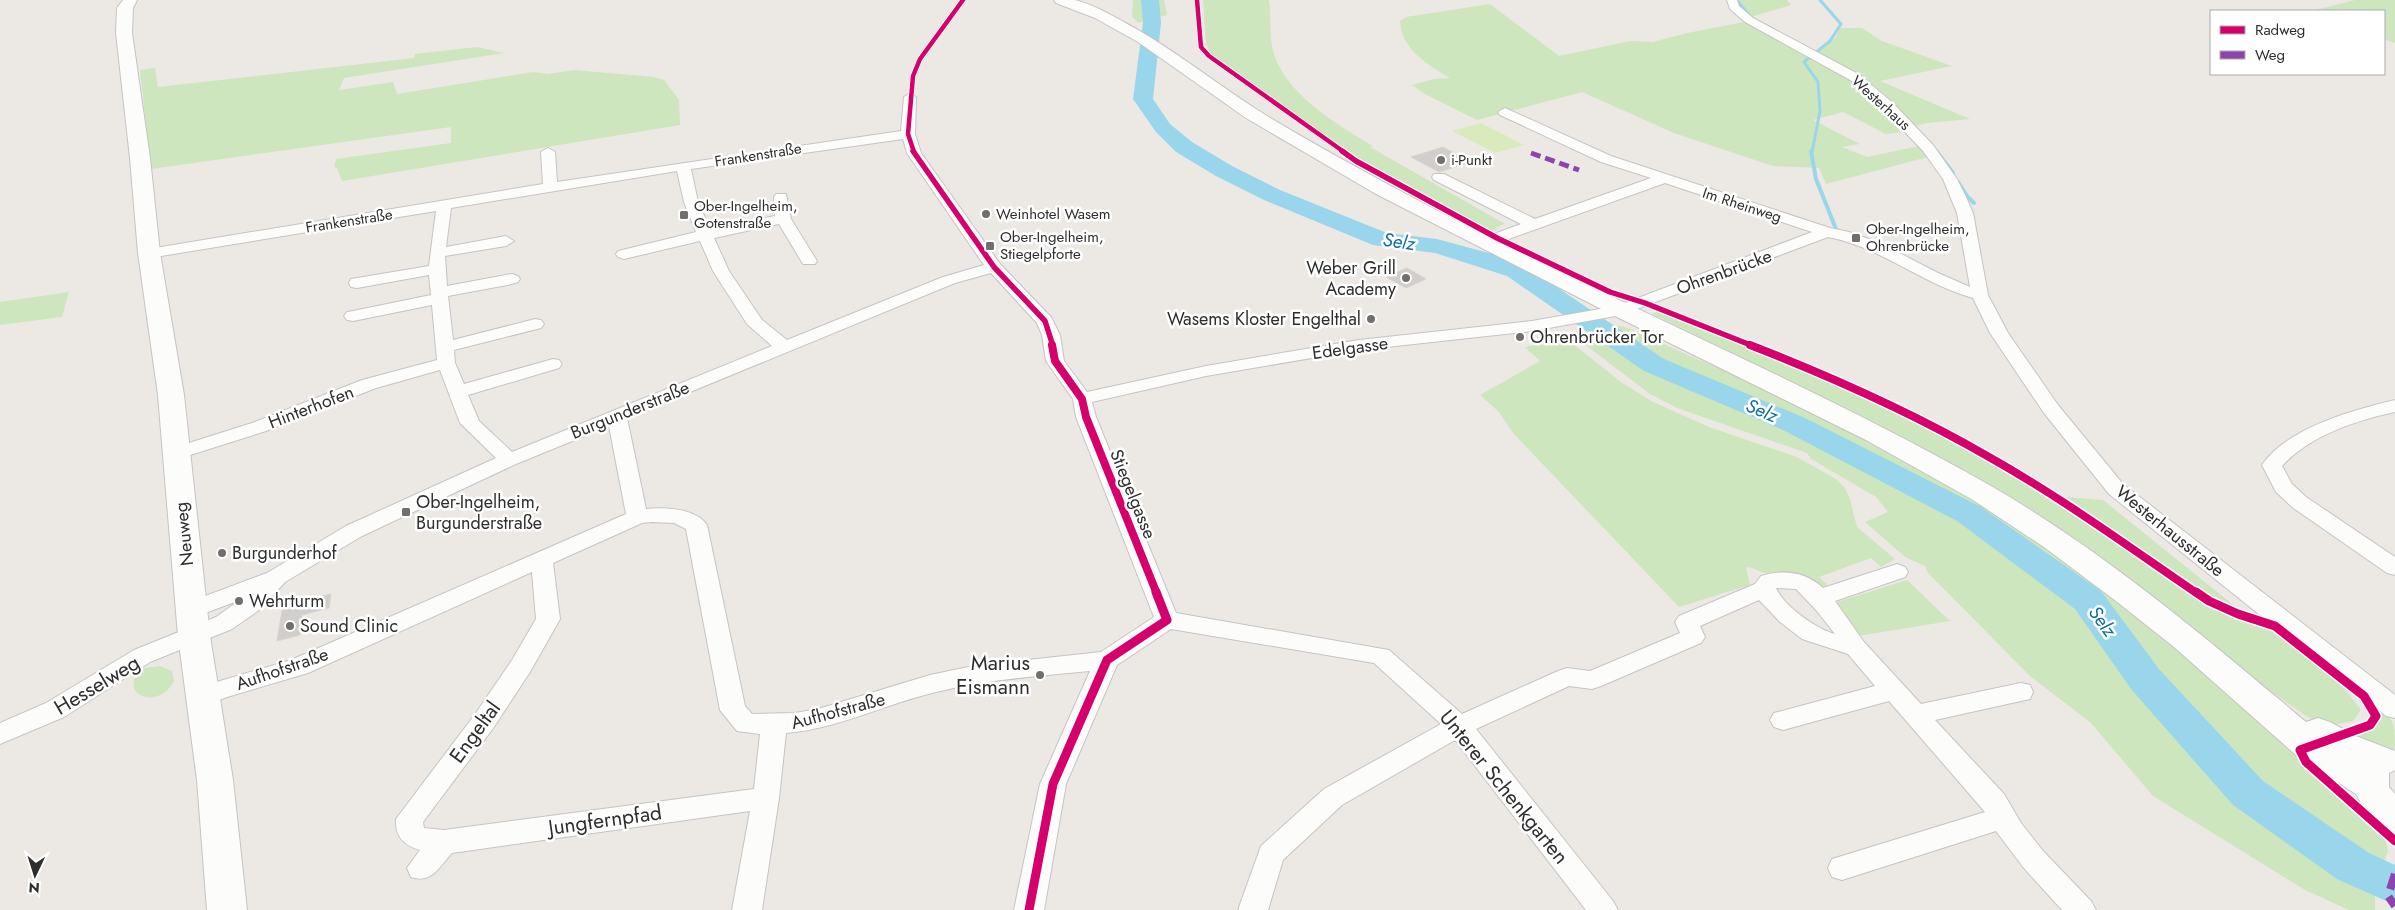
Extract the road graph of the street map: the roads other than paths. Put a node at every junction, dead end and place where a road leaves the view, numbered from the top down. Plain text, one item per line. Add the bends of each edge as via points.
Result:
1 (130, 0) edge
2 (1061, 0) edge
3 (1732, 0) edge
4 (910, 98) dead end
5 (1505, 112) dead end
6 (908, 134) junction
7 (548, 152) dead end
8 (684, 166) junction
9 (1439, 177) dead end
10 (1663, 179) junction
11 (550, 188) junction
12 (781, 197) dead end
13 (1959, 197) joint
14 (444, 206) junction
15 (783, 219) junction
16 (1534, 225) junction
17 (1827, 232) junction
18 (704, 235) junction
19 (1497, 238) dead end
20 (506, 241) dead end
21 (149, 253) junction
22 (624, 254) dead end
23 (437, 261) junction
24 (809, 261) dead end
25 (994, 267) junction
26 (512, 279) dead end
27 (357, 283) dead end
28 (1980, 295) junction
29 (439, 296) junction
30 (1609, 313) junction
31 (353, 316) dead end
32 (535, 324) dead end
33 (785, 346) junction
34 (445, 355) junction
35 (553, 364) dead end
36 (458, 392) junction
37 (1082, 399) junction
38 (2395, 406) edge
39 (617, 415) junction
40 (177, 453) junction
41 (509, 460) junction
42 (636, 517) junction
43 (542, 558) junction
44 (2395, 568) edge
45 (1897, 572) dead end
46 (1763, 589) junction
47 (1819, 598) junction
48 (1167, 620) junction
49 (193, 623) junction
50 (1856, 648) junction
51 (1107, 660) junction
52 (1894, 690) junction
53 (2021, 692) dead end
54 (201, 698) junction
55 (2395, 709) edge
56 (1917, 714) junction
57 (1783, 720) dead end
58 (1459, 726) junction
59 (774, 727) junction
60 (0, 734) edge
61 (2382, 768) edge
62 (766, 798) junction
63 (2395, 817) edge
64 (2001, 818) junction
65 (444, 842) junction
66 (421, 868) dead end
67 (1842, 868) dead end
68 (227, 910) edge
69 (747, 910) edge
70 (1029, 910) edge
71 (1253, 910) edge
72 (1603, 910) edge
73 (2081, 910) edge

1 - 21 street, Neuweg via 123,21
2 - 30 street via 1115,22 1245,110 1346,170
3 - 13 street, Westerhaus via 1734,7 1749,20 1856,78 1928,148
4 - 6 street, Stiegelgasse
5 - 10 street, Im Rheinweg via 1606,159
6 - 8 street, Frankenstraße
6 - 25 street, Stiegelgasse via 914,153
7 - 11 street
8 - 11 street, Frankenstraße
8 - 18 street via 691,202
9 - 16 street
10 - 16 street
10 - 17 street, Im Rheinweg
11 - 14 street, Frankenstraße
12 - 15 street
13 - 28 street, Westerhausstraße
14 - 21 street, Frankenstraße
14 - 23 street
15 - 18 street
15 - 24 street
16 - 19 street
17 - 28 street, Im Rheinweg via 1877,246 1947,284
17 - 30 street, Ohrenbrücke
18 - 22 street
18 - 33 street via 730,287 756,324
20 - 23 street
21 - 40 street, Neuweg
23 - 27 street
23 - 29 street
25 - 33 street, Burgunderstraße via 949,280
25 - 37 street, Stiegelgasse via 1045,321 1055,361
26 - 29 street
28 - 55 street, Westerhausstraße via 2000,333 2051,409 2116,489
29 - 31 street
29 - 34 street
30 - 37 street, Edelgasse via 1559,322 1359,345 1206,371
30 - 61 street via 1876,434 1947,472 2055,540 2186,639 2310,746
32 - 34 street, Hinterhofen
33 - 39 street, Burgunderstraße
34 - 36 street
34 - 40 street, Hinterhofen via 259,427
35 - 36 street
36 - 41 street via 470,423
37 - 48 street, Stiegelgasse
38 - 44 street via 2370,411 2337,425 2279,455 2272,465 2284,487 2299,502
39 - 41 street, Burgunderstraße
39 - 42 street
40 - 49 street, Neuweg
41 - 49 street, Burgunderstraße via 354,530 277,578 238,615
42 - 43 street, Aufhofstraße
42 - 59 street, Aufhofstraße via 658,514 685,518 696,525 733,710 746,724
43 - 54 street, Aufhofstraße via 299,667
43 - 65 street, Engeltal via 548,619 485,720 410,820 410,834 415,838
45 - 47 street
46 - 47 street via 1769,581 1779,579 1803,583
46 - 50 street via 1777,606 1807,631
46 - 58 street via 1687,622 1693,638 1592,680 1568,677
47 - 50 street
48 - 51 street
48 - 58 street, Unterer Schenkgarten via 1381,656
49 - 54 street, Neuweg
49 - 60 street, Hesselweg via 55,710
50 - 52 street
51 - 59 street, Aufhofstraße via 984,674 930,684 820,719
51 - 70 street via 1053,784
52 - 56 street
52 - 57 street
53 - 56 street
54 - 68 street, Neuweg via 215,780
56 - 64 street via 1994,802
58 - 71 street via 1333,797 1271,854
58 - 72 street, Unterer Schenkgarten
59 - 62 street
61 - 63 street via 2381,803
62 - 65 street, Jungfernpfad
62 - 69 street
64 - 67 street
64 - 73 street
65 - 66 street

